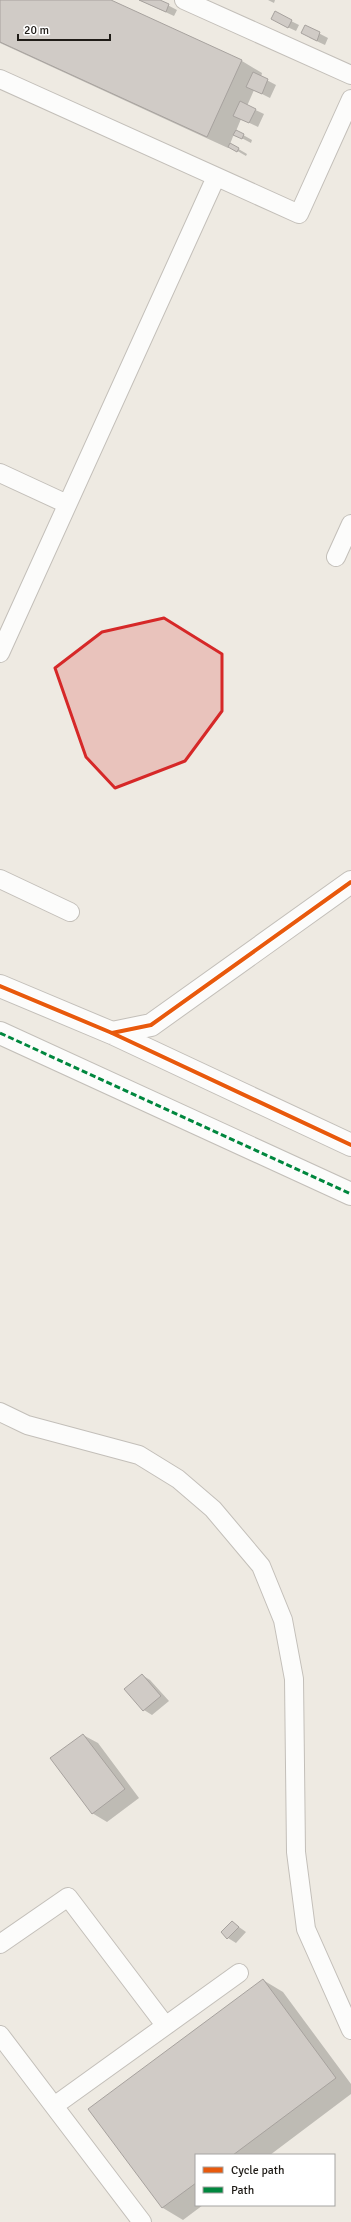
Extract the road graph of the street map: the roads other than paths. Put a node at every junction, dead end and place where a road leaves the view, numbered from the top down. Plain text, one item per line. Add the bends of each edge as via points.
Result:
1 (184, 0) edge
2 (351, 75) edge
3 (0, 79) edge
4 (351, 99) edge
5 (216, 177) junction
6 (0, 473) edge
7 (67, 504) junction
8 (351, 524) edge
9 (336, 558) dead end
10 (0, 653) edge
11 (0, 879) edge
12 (351, 882) edge
13 (70, 912) dead end
14 (0, 986) edge
15 (0, 1033) edge
16 (112, 1033) junction
17 (351, 1145) edge
18 (351, 1194) edge
19 (0, 1412) edge
20 (0, 1944) edge
21 (239, 1973) dead end
22 (166, 2025) junction
23 (351, 2030) edge
24 (0, 2035) edge
25 (54, 2106) junction
26 (142, 2222) edge

1 - 2 lane
3 - 5 lane
4 - 5 lane via 299,214
5 - 7 lane
6 - 7 lane
7 - 10 lane
8 - 9 lane
11 - 13 lane
12 - 16 street via 151,1025
14 - 16 street
15 - 18 street
16 - 17 street
19 - 23 lane via 27,1425 139,1455 178,1479 213,1509 261,1566 283,1620 294,1680 296,1852 306,1928
20 - 22 lane via 68,1897
21 - 22 lane
22 - 25 lane
24 - 25 lane
25 - 26 lane

